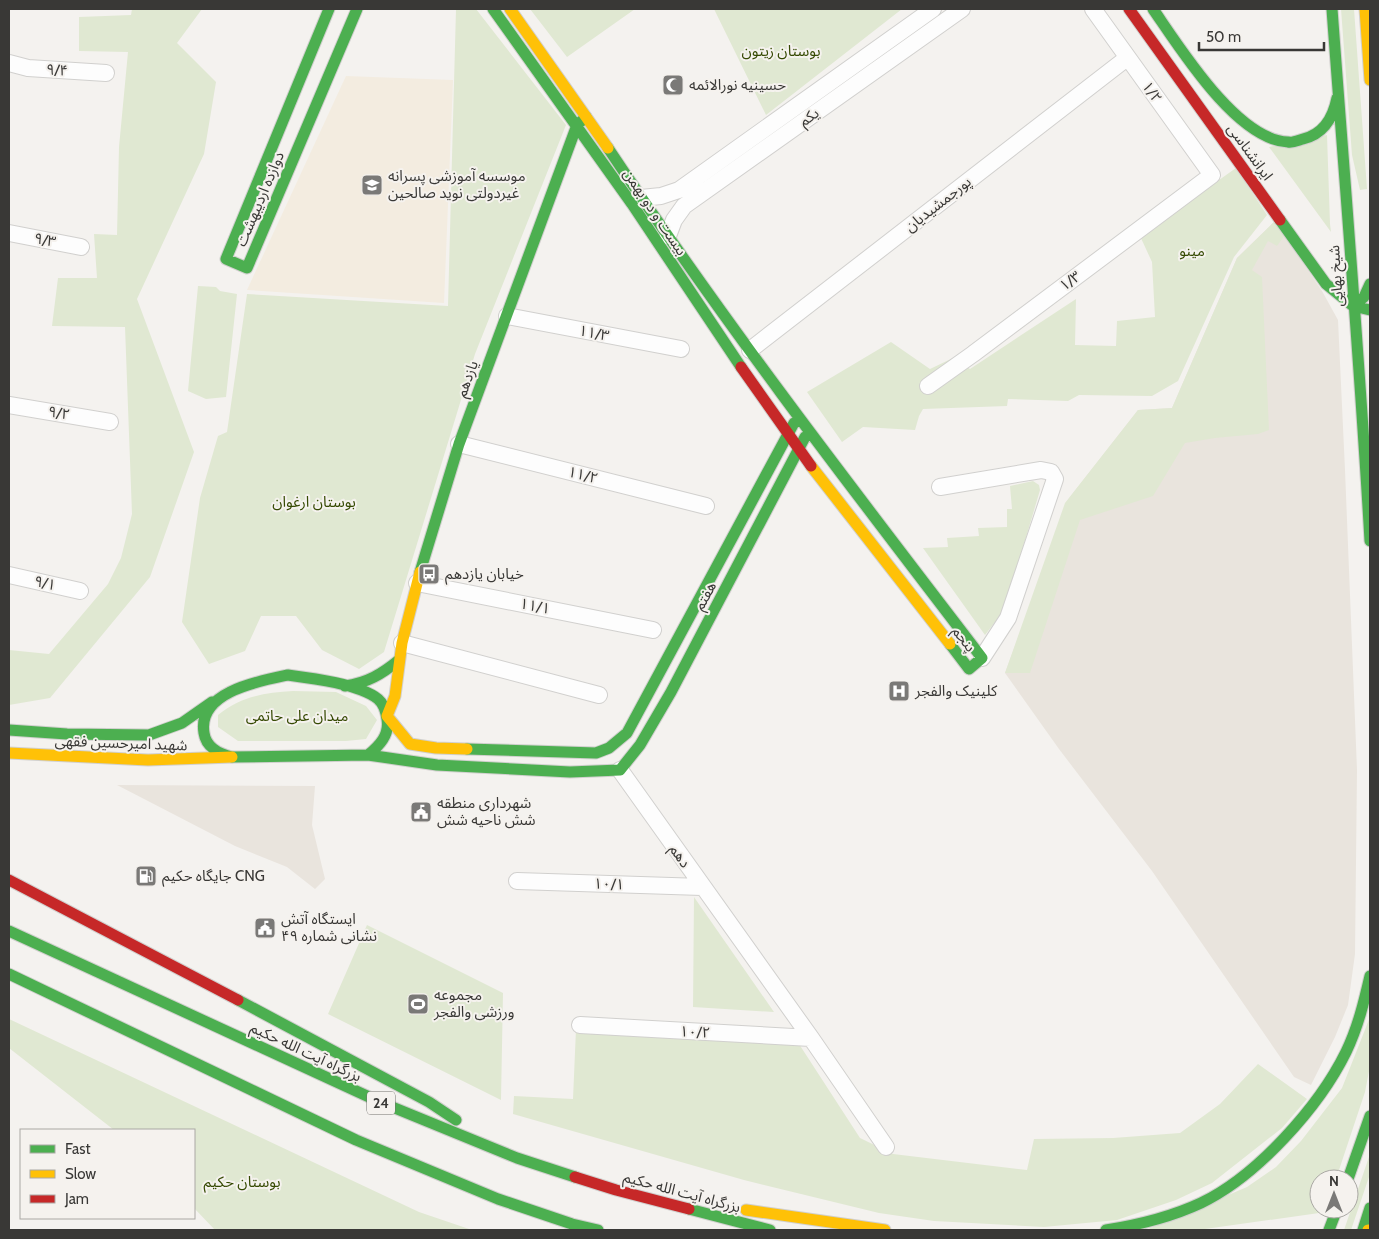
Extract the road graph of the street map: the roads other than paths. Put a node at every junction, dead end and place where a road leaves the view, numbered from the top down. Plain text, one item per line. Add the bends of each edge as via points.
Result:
1 (329, 9) edge
2 (357, 9) edge
3 (493, 9) edge
4 (510, 9) edge
5 (933, 9) edge
6 (962, 9) edge
7 (1093, 9) edge
8 (1129, 9) edge
9 (1153, 9) edge
10 (1332, 9) edge
11 (1365, 9) edge
12 (1127, 58) junction
13 (9, 63) edge
14 (106, 73) dead end
15 (1370, 80) edge
16 (1339, 87) junction
17 (586, 116) junction
18 (577, 125) junction
19 (1212, 175) joint
20 (641, 198) junction
21 (9, 233) edge
22 (668, 236) junction
23 (81, 247) dead end
24 (1370, 284) edge
25 (1353, 306) junction
26 (1370, 310) edge
27 (507, 316) junction
28 (1370, 342) edge
29 (681, 349) dead end
30 (750, 350) junction
31 (1360, 369) junction
32 (928, 386) dead end
33 (9, 405) edge
34 (798, 416) junction
35 (110, 422) dead end
36 (808, 431) junction
37 (788, 434) junction
38 (459, 444) junction
39 (799, 450) junction
40 (940, 487) dead end
41 (706, 506) dead end
42 (1370, 541) edge
43 (9, 575) edge
44 (417, 583) junction
45 (80, 591) dead end
46 (653, 630) dead end
47 (402, 643) junction
48 (982, 658) junction
49 (399, 660) junction
50 (343, 686) junction
51 (599, 694) dead end
52 (214, 700) junction
53 (388, 716) junction
54 (9, 730) edge
55 (609, 748) junction
56 (9, 753) edge
57 (368, 754) junction
58 (232, 757) junction
59 (620, 770) junction
60 (9, 880) edge
61 (517, 881) dead end
62 (702, 887) junction
63 (9, 931) edge
64 (9, 974) edge
65 (1370, 976) edge
66 (580, 1025) dead end
67 (811, 1038) junction
68 (1370, 1116) edge
69 (886, 1147) dead end
70 (517, 1158) junction
71 (1351, 1169) edge
72 (676, 1206) junction
73 (1370, 1208) edge
74 (598, 1230) edge
75 (770, 1230) edge
76 (885, 1230) edge
77 (1106, 1230) edge
78 (1363, 1230) edge

1 - 2 main road, دوازده اردیبهشت via 226,259 247,268
3 - 18 main road, بیست و دو بهمن
4 - 17 main road, بیست و دو بهمن
5 - 20 street, یکم via 679,190
6 - 22 street, یکم via 684,206
7 - 12 street, ۱/۲
8 - 25 main road, ایرانشناسی via 1326,284
9 - 16 main road, ایرانشناسی via 1212,92 1233,113 1270,138 1283,142 1303,141 1320,132 1333,118
10 - 16 main road, شیخ بهایی
11 - 15 main road
12 - 19 street, ۱/۲
12 - 30 street, پورجمشیدیان
13 - 14 street, ۹/۴ via 28,68
16 - 25 main road, شیخ بهایی
17 - 18 main road, یازدهم
17 - 20 main road, بیست و دو بهمن
18 - 27 main road, یازدهم
18 - 37 main road, بیست و دو بهمن
19 - 32 street, ۱/۳
20 - 22 main road, بیست و دو بهمن
21 - 23 street, ۹/۳
22 - 30 main road, بیست و دو بهمن
24 - 25 main road via 1364,297
25 - 26 main road
25 - 31 main road, شیخ بهایی
27 - 29 street, ۱۱/۳
27 - 38 main road, یازدهم
28 - 31 main road
30 - 34 main road, بیست و دو بهمن
31 - 42 main road, شیخ بهایی
33 - 35 street, ۹/۲
34 - 36 main road, بیست و دو بهمن
34 - 37 main road, هفتم
36 - 39 main road, هفتم
36 - 48 main road, پنجم
37 - 39 main road, پنجم
37 - 55 main road, هفتم via 627,733
38 - 41 street, ۱۱/۲
38 - 44 main road, یازدهم
39 - 48 main road, پنجم via 968,669
39 - 59 main road, هفتم via 671,692 640,745
40 - 48 street via 1041,470 1051,472 1055,479 1008,618
43 - 45 street, ۹/۱
44 - 46 street, ۱۱/۱
44 - 47 main road, یازدهم
47 - 49 main road, یازدهم
47 - 51 street
49 - 50 main road via 364,684
49 - 53 main road, یازدهم via 395,696
50 - 52 main road via 288,675 259,680
50 - 53 main road via 376,697
52 - 54 main road, شهید امیرحسین فقهی via 182,723 149,734
52 - 58 main road via 203,718 205,740 221,754
53 - 55 main road via 410,744 436,748 596,753
53 - 57 main road via 384,739
55 - 59 main road
56 - 58 main road, شهید امیرحسین فقهی via 109,760 189,761
57 - 58 main road
57 - 59 main road via 446,765 570,772
59 - 62 street, دهم
60 - 70 main road via 429,1102
61 - 62 street, ۱۰/۱
62 - 67 street, دهم
63 - 70 main road, بزرگراه آیت الله حکیم / 24 via 380,1102
64 - 74 main road via 356,1140 498,1198
65 - 77 main road via 1361,1015 1331,1079 1314,1104 1275,1146 1240,1178 1200,1203 1171,1215
66 - 67 street, ۱۰/۲
67 - 69 street, دهم
68 - 71 main road
70 - 72 main road, بزرگراه آیت الله حکیم / 24
72 - 75 main road, بزرگراه آیت الله حکیم / 24
72 - 76 main road via 731,1208
73 - 78 main road

